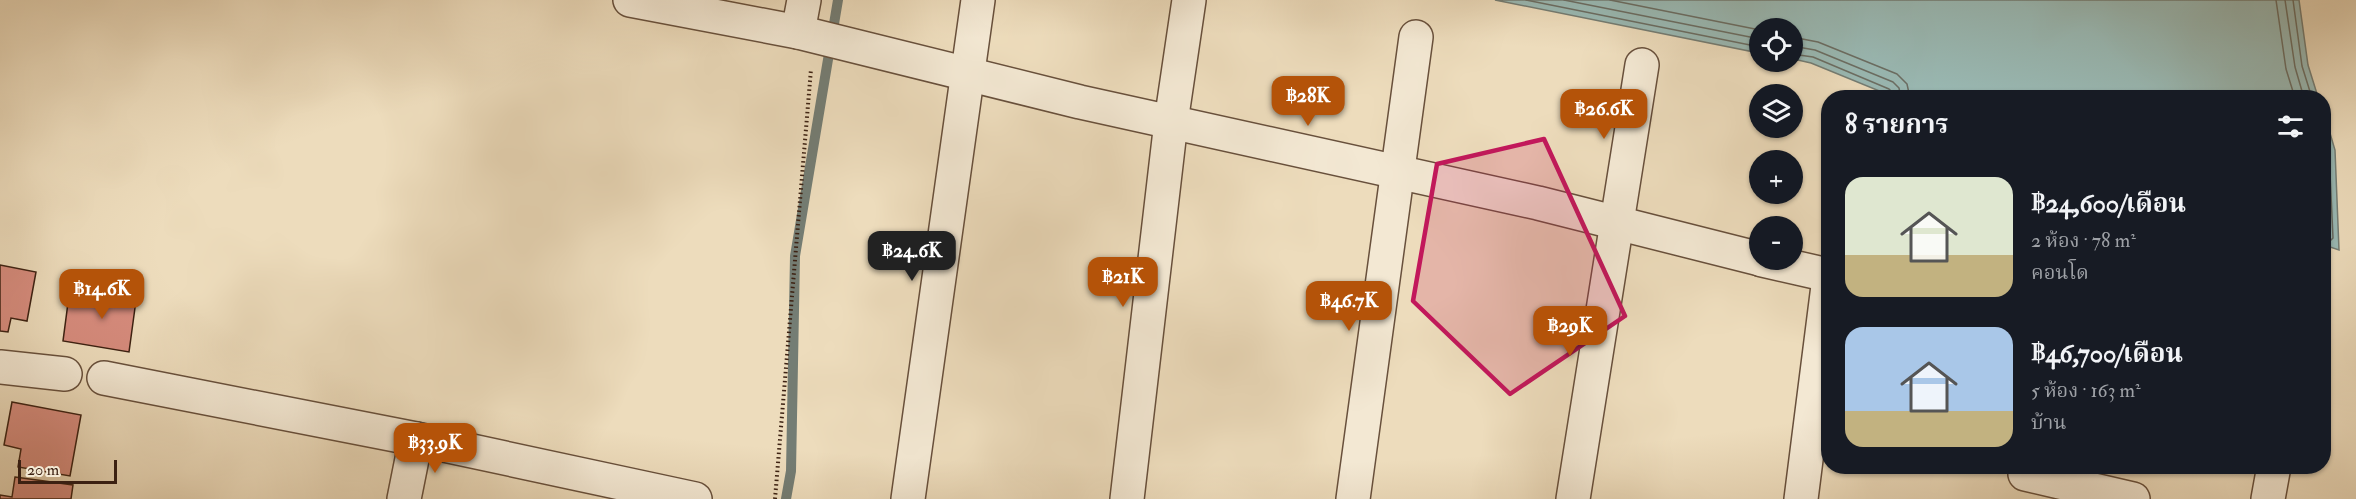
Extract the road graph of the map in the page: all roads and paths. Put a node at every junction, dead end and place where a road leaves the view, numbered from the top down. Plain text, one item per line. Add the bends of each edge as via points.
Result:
1 (630, 0) edge
2 (804, 0) edge
3 (978, 0) edge
4 (1190, 0) edge
5 (1416, 37) dead end
6 (820, 38) junction
7 (1641, 65) dead end
8 (966, 73) junction
9 (1171, 122) junction
10 (1396, 172) junction
11 (1617, 223) junction
12 (1749, 256) edge
13 (1803, 269) edge
14 (1821, 273) edge
15 (1821, 341) edge
16 (0, 367) edge
17 (65, 374) dead end
18 (104, 378) dead end
19 (416, 439) junction
20 (2273, 474) edge
21 (2024, 480) edge
22 (623, 491) edge
23 (404, 499) edge
24 (695, 499) edge
25 (774, 499) edge
26 (908, 499) edge
27 (1127, 499) edge
28 (1353, 499) edge
29 (1574, 499) edge
30 (1801, 499) edge
31 (2133, 499) edge
32 (2268, 499) edge

1 - 6 street
2 - 6 street
3 - 8 street
4 - 9 street
5 - 10 street
6 - 8 street
6 - 25 path
7 - 11 street
8 - 9 street
8 - 26 street
9 - 10 street
9 - 27 street
10 - 11 street
10 - 28 street
11 - 12 street
11 - 29 street
13 - 14 street
15 - 30 street
16 - 17 street
18 - 19 street
19 - 22 street
19 - 23 street
20 - 32 street
21 - 31 street
22 - 24 street

